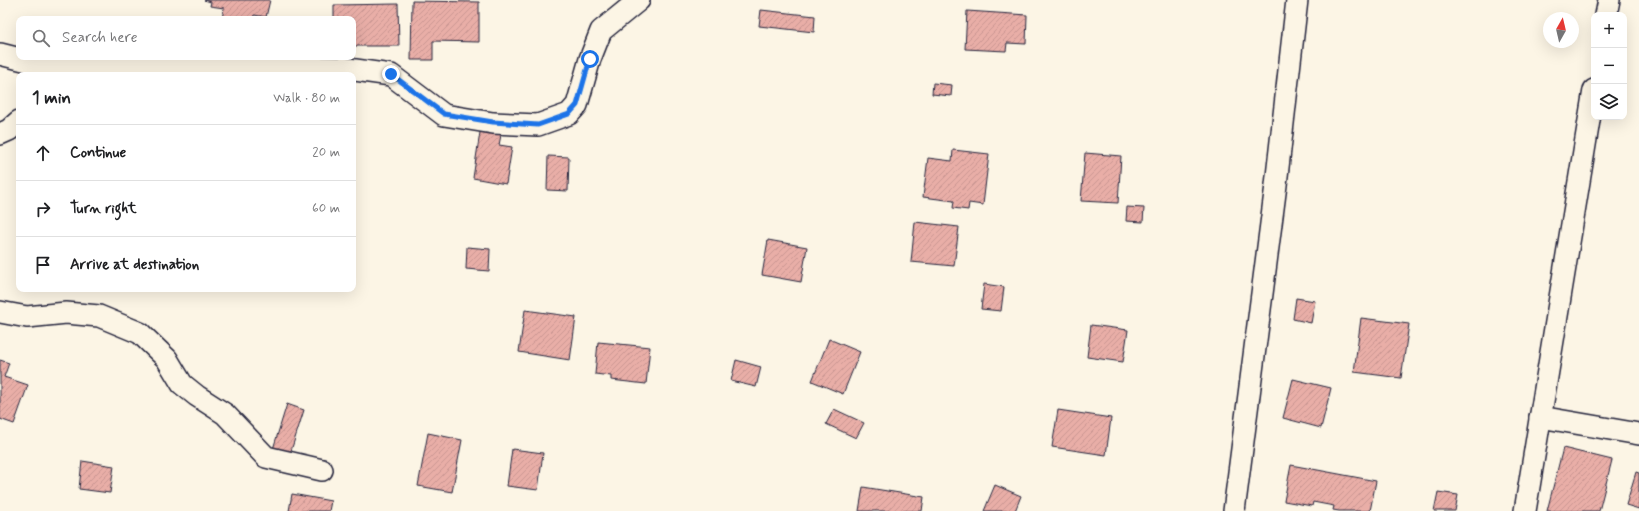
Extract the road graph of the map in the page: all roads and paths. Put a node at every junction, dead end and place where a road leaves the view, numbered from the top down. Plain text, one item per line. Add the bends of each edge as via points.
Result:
1 (639, 0) edge
2 (1297, 0) edge
3 (1609, 0) edge
4 (1607, 12) edge
5 (0, 54) edge
6 (16, 58) edge
7 (24, 60) edge
8 (152, 65) junction
9 (132, 72) edge
10 (1591, 108) edge
11 (16, 124) edge
12 (0, 134) edge
13 (0, 312) edge
14 (1540, 417) junction
15 (1639, 434) edge
16 (322, 470) dead end
17 (1234, 511) edge
18 (1525, 511) edge

1 - 8 street via 601,31 577,105 569,114 538,125 493,122 444,114 391,74 341,68
2 - 17 street
3 - 4 street
5 - 6 street
7 - 8 street via 44,65
8 - 9 street
10 - 14 street
11 - 12 street
13 - 16 street via 27,317 66,313 99,316 140,332 167,359 182,384 225,414 266,458
14 - 15 street
14 - 18 street

